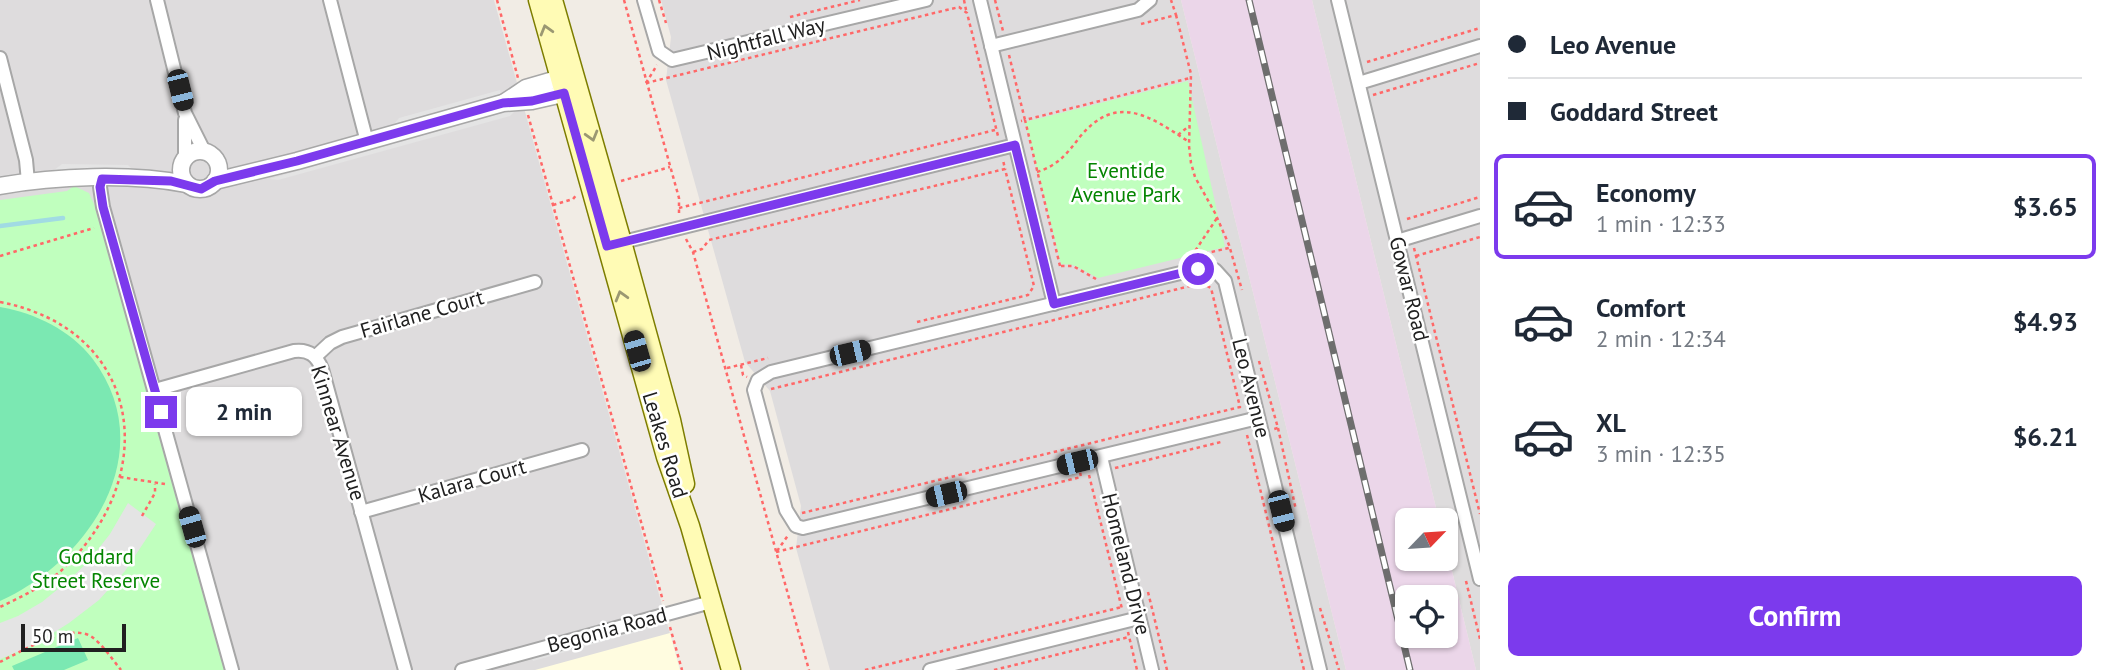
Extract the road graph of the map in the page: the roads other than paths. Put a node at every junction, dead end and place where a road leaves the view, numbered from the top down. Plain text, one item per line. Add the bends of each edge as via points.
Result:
1 (157, 0) edge
2 (330, 0) edge
3 (538, 0) edge
4 (553, 0) edge
5 (644, 0) edge
6 (926, 0) edge
7 (979, 0) edge
8 (1150, 0) edge
9 (1338, 0) edge
10 (991, 46) junction
11 (1480, 46) edge
12 (0, 58) edge
13 (1365, 81) junction
14 (569, 84) junction
15 (185, 113) junction
16 (367, 142) junction
17 (1015, 145) junction
18 (210, 156) junction
19 (184, 160) junction
20 (249, 172) junction
21 (102, 179) junction
22 (140, 179) junction
23 (215, 181) junction
24 (28, 182) junction
25 (186, 184) junction
26 (0, 186) edge
27 (1480, 216) edge
28 (1397, 241) junction
29 (615, 244) junction
30 (535, 282) dead end
31 (1054, 304) junction
32 (316, 356) junction
33 (155, 390) junction
34 (1258, 418) junction
35 (582, 450) dead end
36 (1101, 457) junction
37 (361, 512) junction
38 (1480, 579) edge
39 (712, 602) junction
40 (1139, 618) junction
41 (729, 669) edge
42 (232, 670) edge
43 (405, 670) edge
44 (462, 670) edge
45 (930, 670) edge
46 (1152, 670) edge
47 (1320, 670) edge

1 - 15 street
2 - 16 street
14 -> 3 main road, Leakes Road
4 - 14 main road, Leakes Road
5 - 6 street, Nightfall Way via 659,51 673,60
7 - 10 street
8 - 10 street via 1138,10
9 - 13 street, Gowar Road
10 - 17 street
11 - 13 street
12 - 24 street
13 - 28 street, Gowar Road via 1362,98
14 - 16 street
14 - 29 main road, Leakes Road
15 - 18 street
15 - 19 street
16 - 20 street
17 - 29 street
17 - 31 street
18 - 19 street via 194,152
18 - 20 street
18 - 23 street via 218,168
19 - 22 street
19 - 25 street via 181,175
20 - 23 street
21 - 22 street
21 - 24 street
21 - 33 street via 103,207
22 - 25 street
23 - 25 street via 201,189
24 - 26 street
27 - 28 street
28 - 38 street, Gowar Road
29 - 39 main road, Leakes Road via 666,457
30 - 32 street, Fairlane Court via 342,337
31 - 34 street, Leo Avenue via 1198,269 1215,270 1225,281
31 - 36 street via 762,376 754,396 786,510 796,526 815,526
32 - 33 street, Kinnear Avenue via 294,351
32 - 37 street, Kinnear Avenue
33 - 42 street
34 - 36 street
34 - 47 street, Leo Avenue
35 - 37 street, Kalara Court
36 - 40 street, Homeland Drive
37 - 43 street, Kinnear Avenue
39 - 41 main road, Leakes Road
39 - 44 street, Begonia Road
40 - 45 street
40 - 46 street, Homeland Drive

